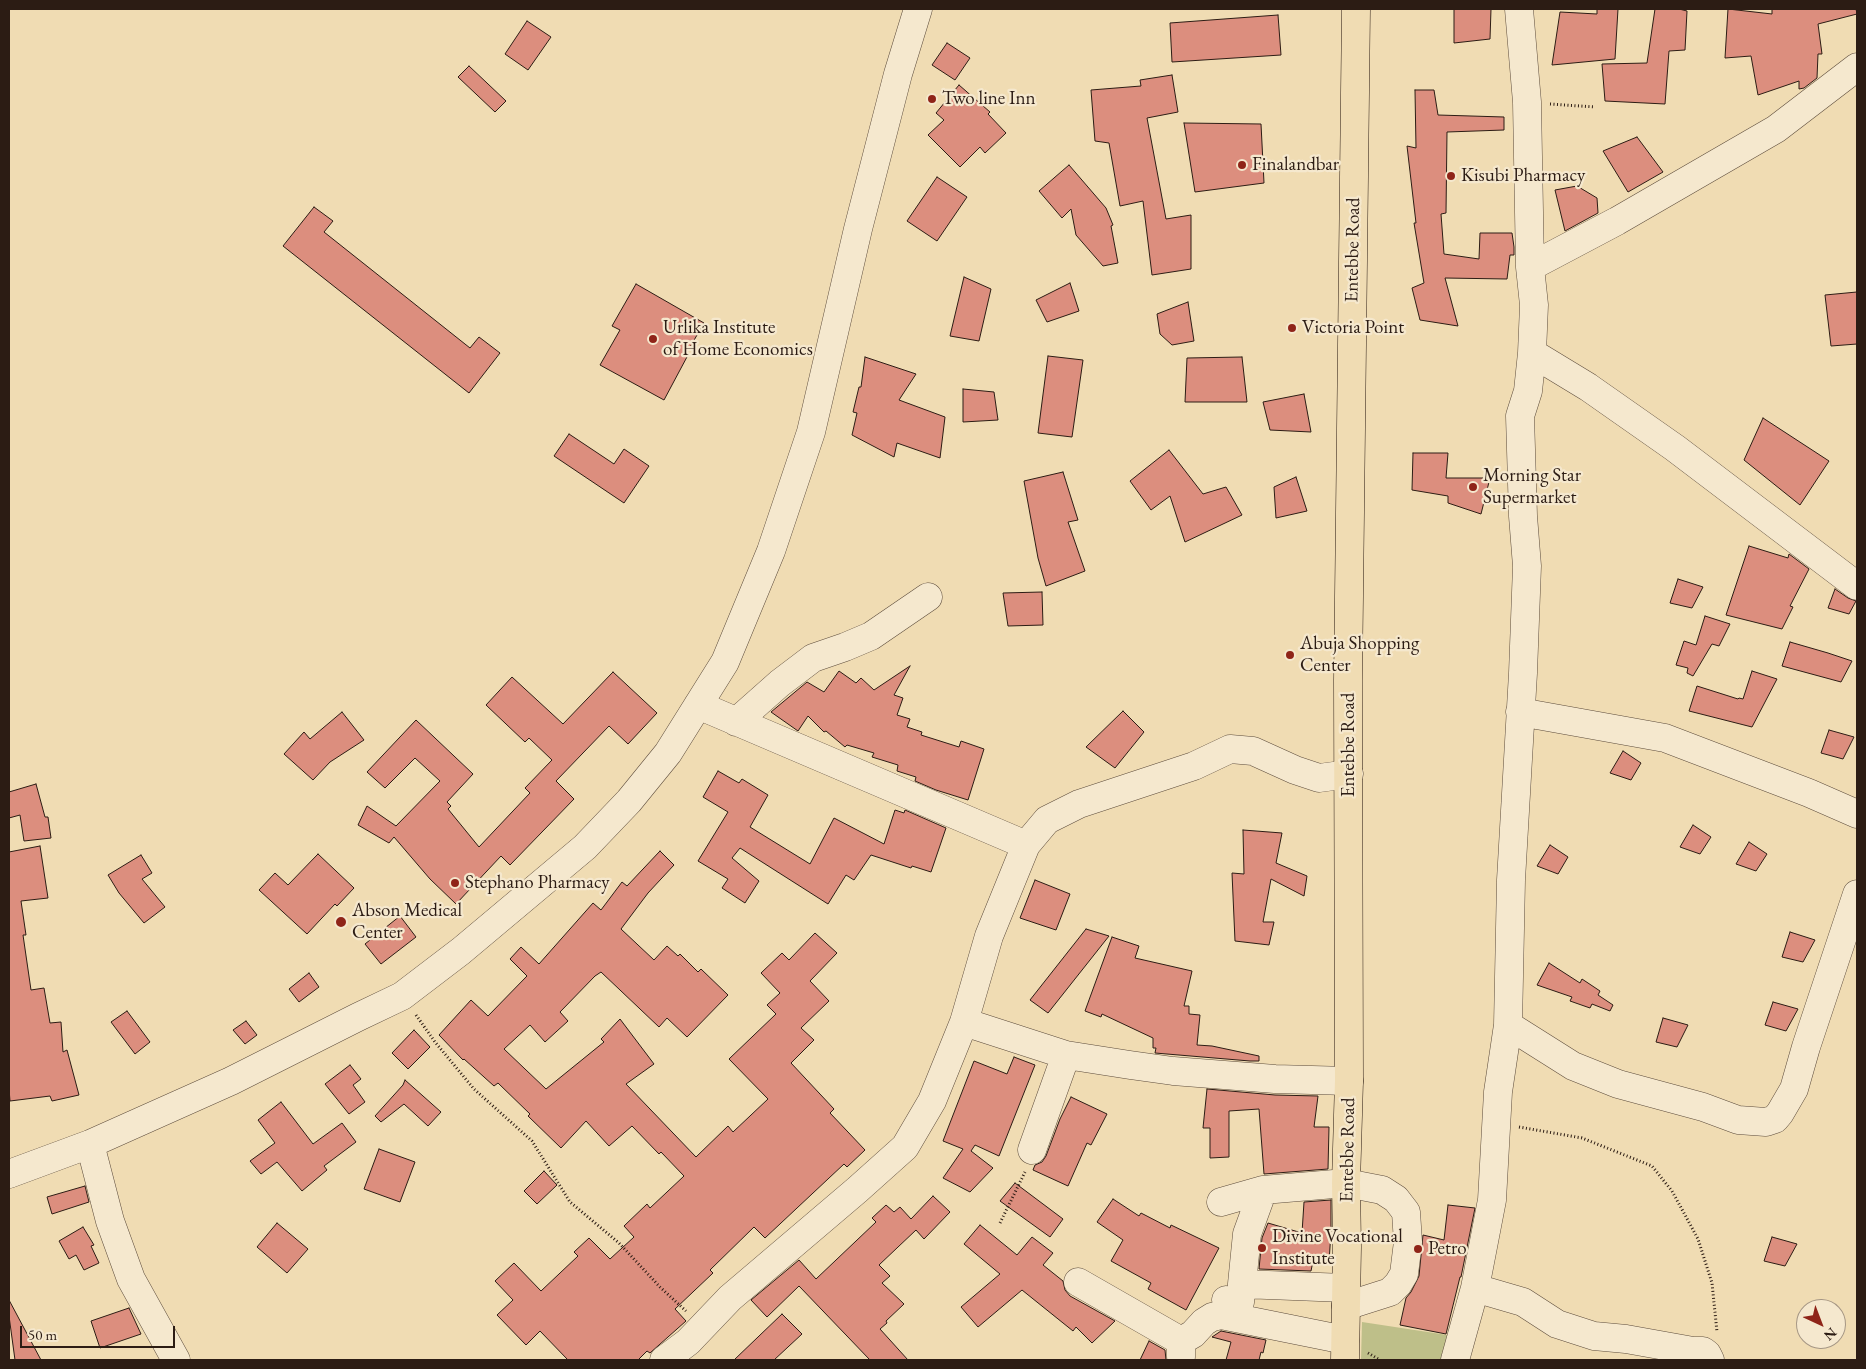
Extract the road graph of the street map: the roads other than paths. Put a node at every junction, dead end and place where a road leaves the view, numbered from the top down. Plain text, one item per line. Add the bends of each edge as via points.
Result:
1 (918, 9) edge
2 (1356, 9) edge
3 (1519, 9) edge
4 (1857, 67) edge
5 (1530, 267) junction
6 (1532, 354) junction
7 (1857, 586) edge
8 (928, 597) dead end
9 (698, 706) junction
10 (1520, 712) junction
11 (736, 722) junction
12 (1349, 774) junction
13 (1857, 814) edge
14 (1026, 845) junction
15 (1857, 894) edge
16 (964, 1022) junction
17 (1508, 1025) junction
18 (1066, 1055) junction
19 (1349, 1081) junction
20 (90, 1144) junction
21 (1032, 1150) road end
22 (9, 1174) edge
23 (1346, 1184) junction
24 (1262, 1190) junction
25 (1222, 1202) dead end
26 (1078, 1282) dead end
27 (1475, 1288) junction
28 (1346, 1297) junction
29 (697, 1343) edge
30 (1345, 1350) edge
31 (1709, 1357) edge
32 (176, 1360) edge
33 (664, 1360) edge
34 (1455, 1360) edge

1 - 9 street via 858,229 811,432 771,551 726,662
2 - 12 main road, Entebbe Road
3 - 5 street via 1527,102
4 - 5 street via 1776,129
5 - 6 street via 1534,305
6 - 7 street via 1588,387 1675,448
6 - 10 street via 1528,391 1520,416 1527,566
8 - 11 street via 871,636 813,658
9 - 11 street
9 - 20 street via 668,753 585,848 402,996 231,1080
10 - 13 street via 1664,738 1809,792
10 - 17 street via 1511,880
11 - 14 street
12 - 14 street via 1319,778 1253,751 1230,749 1194,766 1064,810 1047,820
12 - 19 main road, Entebbe Road
14 - 16 street via 989,936
15 - 17 street via 1794,1089 1775,1119 1766,1122 1738,1120 1618,1084 1573,1066
16 - 18 street
16 - 29 street via 932,1101 905,1147 730,1298
17 - 27 street via 1498,1092 1492,1200
18 - 19 street via 1173,1071
18 - 21 street
19 - 23 main road, Entebbe Road
20 - 22 street
20 - 32 street via 110,1221 131,1279
23 - 24 street
23 - 28 main road, Entebbe Road
23 - 28 street via 1382,1190 1396,1199 1406,1212 1408,1242 1404,1274 1390,1292
24 - 25 street
24 - 28 street via 1247,1234 1234,1292
26 - 30 street via 1181,1349 1204,1322 1220,1315
27 - 31 street via 1523,1302 1557,1324 1594,1336 1703,1351
27 - 34 street
28 - 30 main road, Entebbe Road
29 - 33 street

